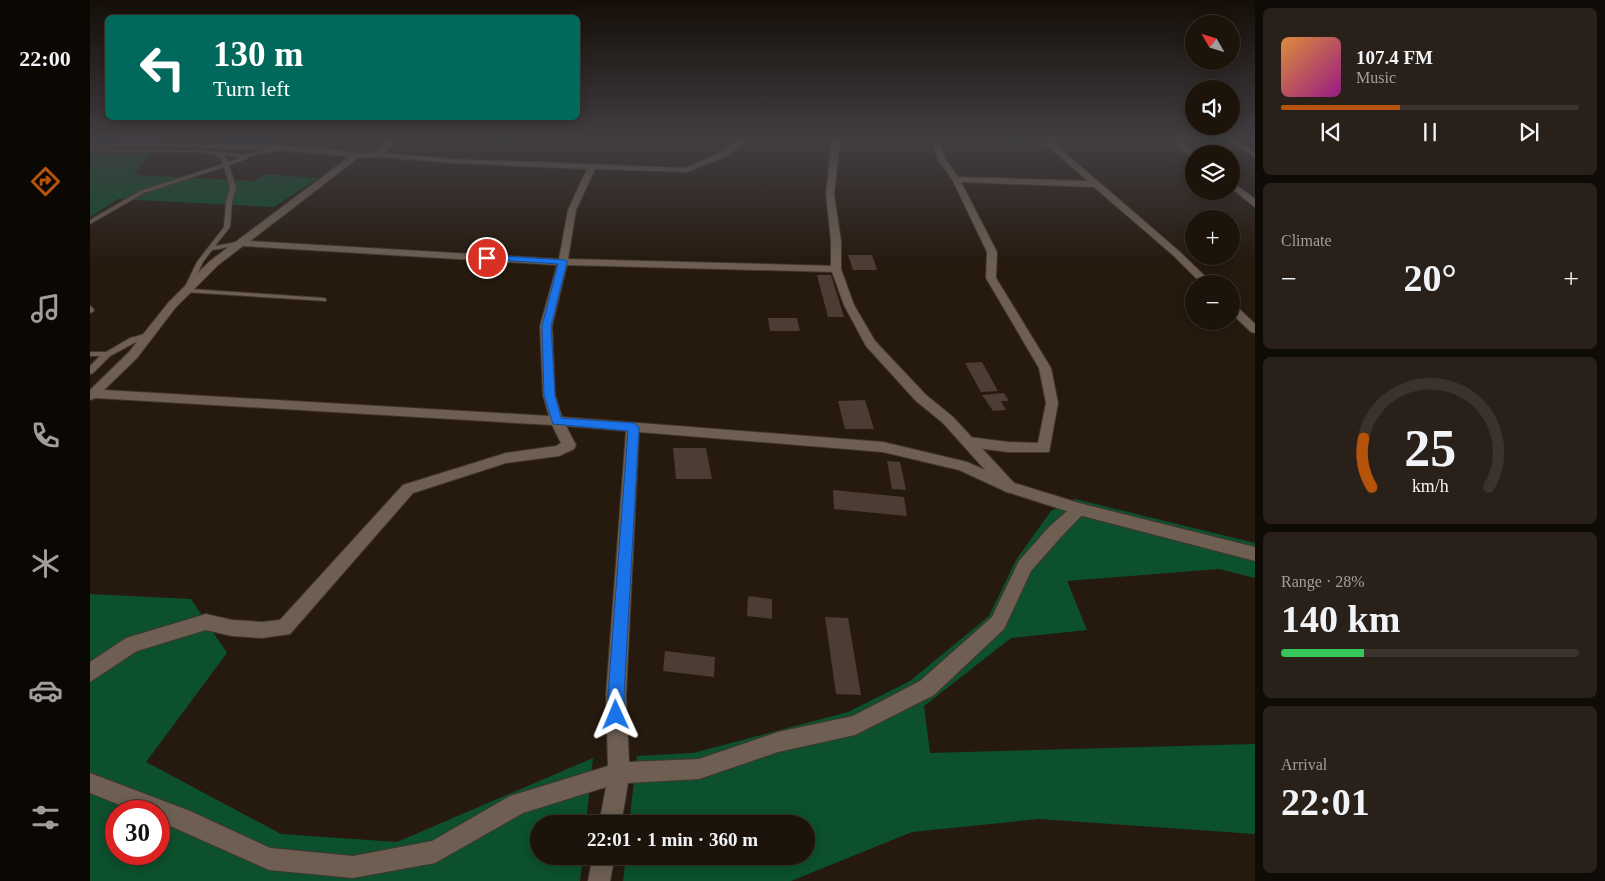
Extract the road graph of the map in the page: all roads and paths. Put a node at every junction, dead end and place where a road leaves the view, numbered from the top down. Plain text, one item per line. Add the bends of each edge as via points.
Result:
1 (179, 180) edge
2 (230, 180) edge
3 (324, 180) edge
4 (586, 180) edge
5 (832, 180) edge
6 (957, 180) edge
7 (1005, 180) edge
8 (1090, 180) edge
9 (1094, 184) junction
10 (1240, 191) edge
11 (1255, 204) edge
12 (90, 222) edge
13 (242, 243) junction
14 (210, 249) junction
15 (563, 262) junction
16 (836, 269) junction
17 (1199, 275) edge
18 (186, 291) junction
19 (324, 300) dead end
20 (1240, 315) edge
21 (1255, 330) edge
22 (148, 335) junction
23 (90, 354) edge
24 (107, 354) junction
25 (90, 371) edge
26 (92, 394) edge
27 (556, 421) junction
28 (634, 427) junction
29 (969, 442) junction
30 (1009, 487) junction
31 (1079, 509) junction
32 (1255, 554) edge
33 (90, 672) edge
34 (619, 773) junction
35 (90, 783) edge
36 (612, 815) edge
37 (602, 865) edge
38 (599, 881) edge

1 - 12 lane via 142,192
2 - 14 lane via 233,187 227,227
3 - 13 street
4 - 15 street via 572,210
5 - 16 street
6 - 29 street via 992,252 991,278 1045,368 1052,403 1044,448
7 - 9 street
8 - 9 street
9 - 17 street
10 - 11 street
13 - 14 lane
13 - 15 street
13 - 18 street via 214,263
14 - 18 lane
15 - 16 street
15 - 27 street via 546,326 550,395
16 - 29 street via 849,305 870,344 920,398
18 - 19 lane
18 - 22 street
20 - 21 street
22 - 24 lane
22 - 26 street via 133,355
23 - 24 lane
24 - 25 lane
26 - 27 street
27 - 28 street
27 - 33 street via 569,445 559,452 506,458 408,489 284,628 232,628 206,622 132,644
28 - 30 street via 883,447 962,466
28 - 34 street via 616,695
29 - 30 street
30 - 31 street
31 - 32 street
31 - 34 street via 1025,566 998,623 927,688 855,725 778,742 699,769
34 - 35 street via 518,804 435,852 353,867 269,859 182,819
34 - 36 street
37 - 38 street

